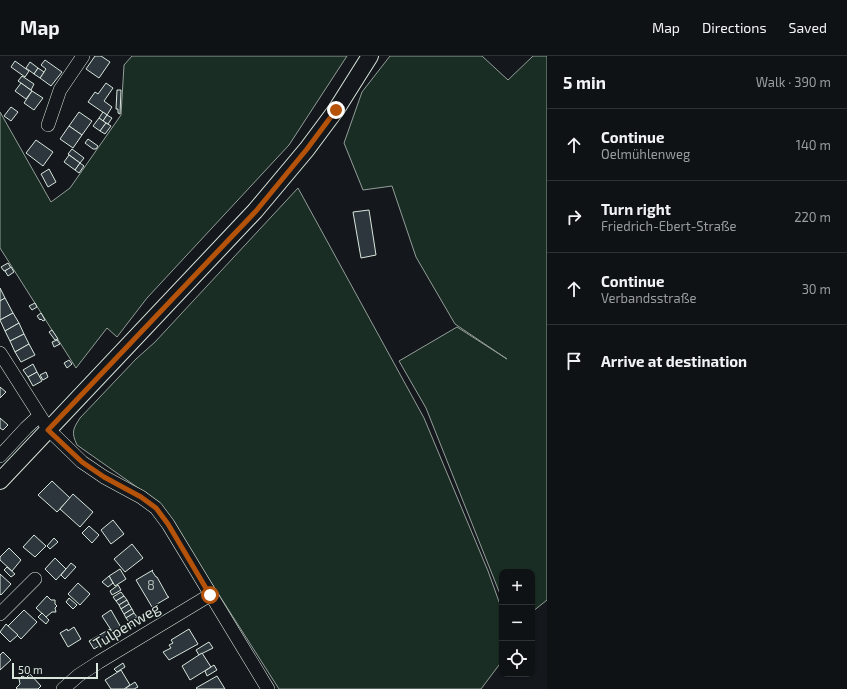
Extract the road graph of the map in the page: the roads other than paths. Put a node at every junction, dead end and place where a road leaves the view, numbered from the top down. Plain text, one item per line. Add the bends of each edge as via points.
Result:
1 (83, 56) edge
2 (370, 56) edge
3 (48, 125) dead end
4 (0, 353) edge
5 (39, 416) junction
6 (48, 430) junction
7 (0, 456) edge
8 (0, 481) edge
9 (35, 578) dead end
10 (210, 595) junction
11 (0, 614) edge
12 (63, 689) edge
13 (268, 689) edge

1 - 3 street via 60,90
2 - 6 main road via 336,110 256,211
4 - 5 street
5 - 6 street
5 - 7 street
6 - 8 main road
6 - 10 street via 82,462 156,508
9 - 11 street
10 - 12 street, Tulpenweg via 98,662
10 - 13 street

